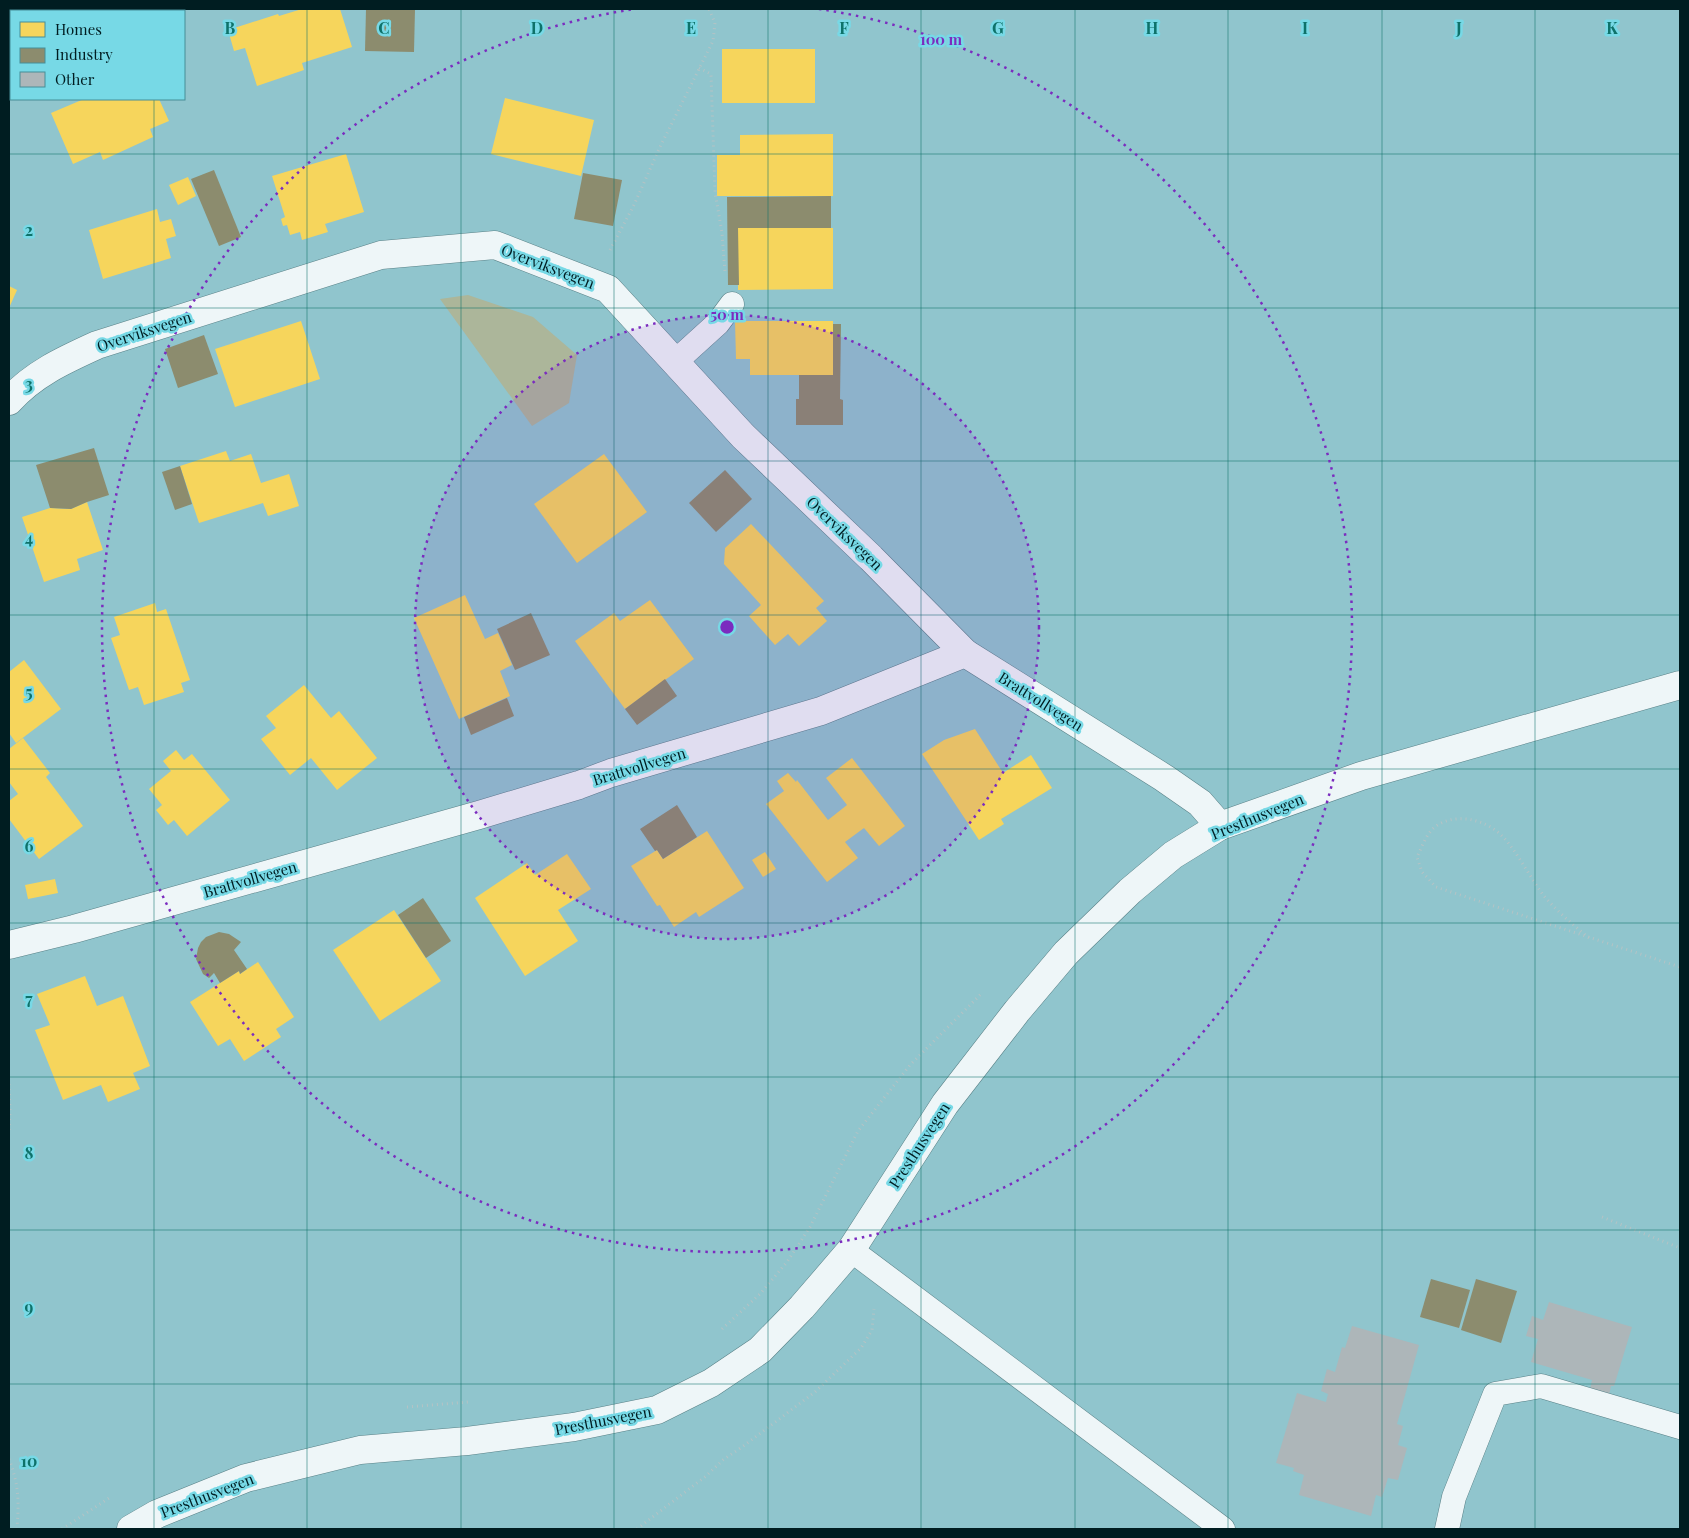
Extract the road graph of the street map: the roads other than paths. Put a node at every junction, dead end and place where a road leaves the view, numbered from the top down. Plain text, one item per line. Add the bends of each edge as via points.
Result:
1 (732, 304) dead end
2 (675, 362) junction
3 (9, 401) edge
4 (965, 653) junction
5 (1680, 685) edge
6 (1220, 826) junction
7 (9, 945) edge
8 (859, 1256) junction
9 (1680, 1426) edge
10 (131, 1529) edge
11 (1223, 1529) edge
12 (1447, 1529) edge

1 - 2 lane via 718,324
2 - 3 street, Overviksvegen via 608,289 495,245 381,255 97,346 41,372
2 - 4 street, Overviksvegen via 743,436
4 - 6 street, Brattvollvegen via 1164,778 1200,803
4 - 7 street, Brattvollvegen via 821,711 579,785 74,930
5 - 6 street, Presthusvegen via 1362,776
6 - 8 street, Presthusvegen via 1173,855 1130,891 1066,953 1017,1011 946,1104
8 - 10 street, Presthusvegen via 760,1350 711,1383 656,1410 574,1428 360,1450 246,1478 157,1514
8 - 11 lane
9 - 12 lane via 1542,1386 1495,1394 1454,1497

